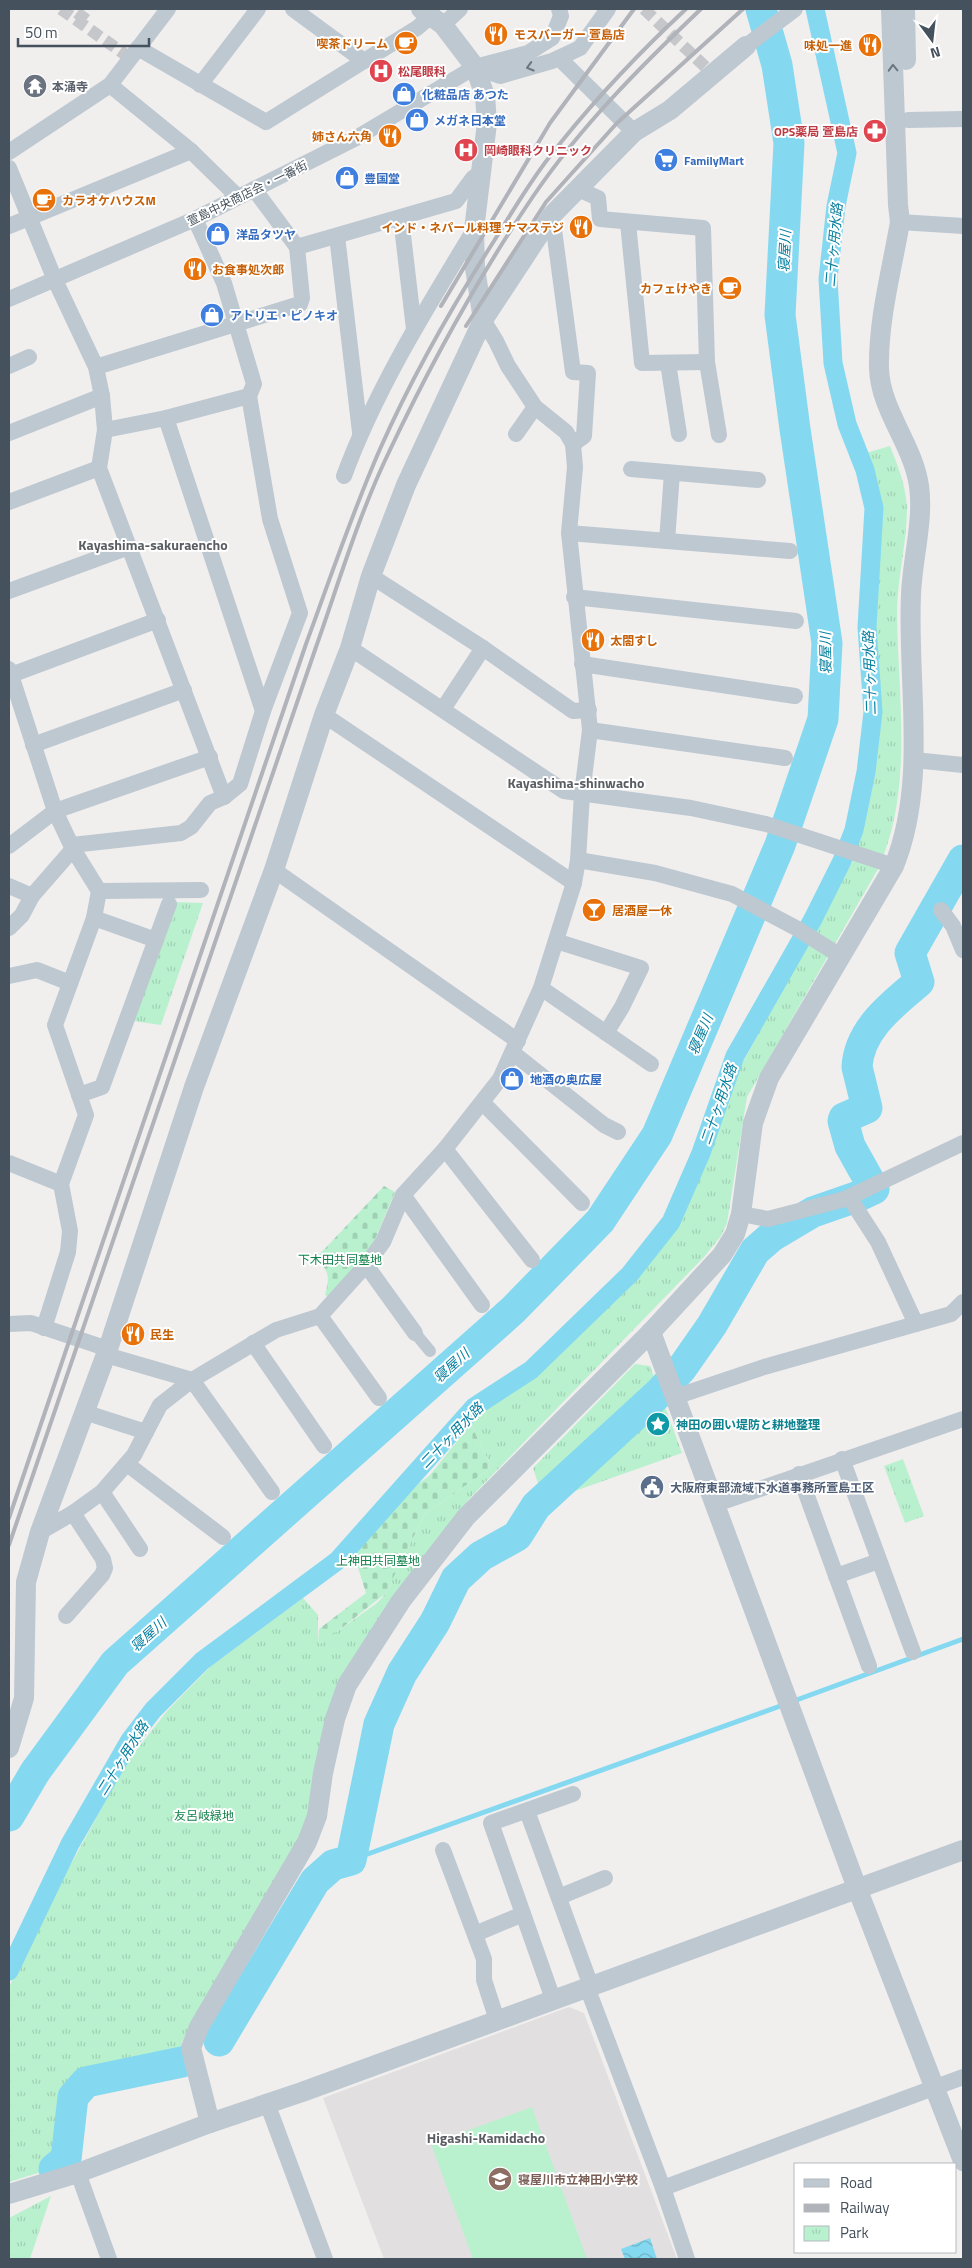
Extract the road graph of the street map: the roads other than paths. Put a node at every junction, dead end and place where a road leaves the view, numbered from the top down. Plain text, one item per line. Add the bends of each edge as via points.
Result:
1 (168, 9) edge
2 (258, 9) edge
3 (293, 9) edge
4 (460, 9) edge
5 (559, 9) edge
6 (608, 9) edge
7 (891, 9) edge
8 (905, 9) edge
9 (790, 12) edge
10 (432, 17) edge
11 (746, 46) joint
12 (138, 48) junction
13 (559, 58) junction
14 (364, 61) junction
15 (475, 67) junction
16 (200, 84) junction
17 (110, 85) junction
18 (963, 119) edge
19 (908, 120) junction
20 (634, 132) junction
21 (190, 151) junction
22 (9, 152) edge
23 (9, 168) edge
24 (483, 172) junction
25 (578, 188) junction
26 (254, 189) junction
27 (238, 197) junction
28 (456, 202) junction
29 (477, 209) junction
30 (552, 215) junction
31 (29, 217) junction
32 (401, 218) junction
33 (195, 219) junction
34 (900, 222) junction
35 (628, 223) junction
36 (9, 226) edge
37 (963, 226) edge
38 (474, 230) junction
39 (337, 236) junction
40 (297, 247) junction
41 (55, 280) junction
42 (9, 299) edge
43 (483, 320) junction
44 (237, 324) junction
45 (414, 328) junction
46 (29, 357) dead end
47 (707, 362) junction
48 (668, 363) junction
49 (9, 366) edge
50 (96, 367) junction
51 (102, 396) junction
52 (249, 396) junction
53 (535, 407) junction
54 (166, 418) junction
55 (105, 430) junction
56 (360, 432) junction
57 (9, 433) edge
58 (516, 434) dead end
59 (679, 434) dead end
60 (719, 435) dead end
61 (573, 444) junction
62 (100, 468) junction
63 (631, 469) dead end
64 (672, 473) junction
65 (344, 476) dead end
66 (758, 480) dead end
67 (9, 502) edge
68 (568, 533) junction
69 (667, 541) junction
70 (129, 547) junction
71 (790, 551) dead end
72 (371, 576) junction
73 (9, 591) edge
74 (574, 597) junction
75 (158, 620) junction
76 (796, 621) dead end
77 (350, 648) junction
78 (483, 648) junction
79 (582, 664) junction
80 (10, 672) edge
81 (184, 690) junction
82 (795, 696) dead end
83 (443, 709) junction
84 (589, 710) junction
85 (262, 711) junction
86 (324, 715) junction
87 (590, 730) junction
88 (33, 744) junction
89 (210, 756) junction
90 (785, 758) dead end
91 (914, 760) junction
92 (963, 765) edge
93 (582, 794) junction
94 (224, 797) junction
95 (55, 811) junction
96 (9, 846) edge
97 (72, 847) junction
98 (578, 860) junction
99 (894, 866) junction
100 (274, 870) junction
101 (574, 883) junction
102 (9, 886) edge
103 (201, 890) dead end
104 (99, 891) junction
105 (32, 896) junction
106 (169, 904) dead end
107 (941, 910) dead end
108 (94, 918) junction
109 (9, 928) edge
110 (156, 940) junction
111 (556, 941) junction
112 (963, 950) edge
113 (836, 954) junction
114 (9, 976) edge
115 (70, 984) junction
116 (541, 988) junction
117 (606, 1033) junction
118 (515, 1047) junction
119 (651, 1064) dead end
120 (79, 1095) junction
121 (483, 1103) junction
122 (618, 1132) dead end
123 (963, 1143) edge
124 (445, 1148) junction
125 (9, 1163) edge
126 (61, 1184) junction
127 (403, 1195) junction
128 (849, 1197) junction
129 (582, 1203) dead end
130 (741, 1214) junction
131 (532, 1260) dead end
132 (366, 1265) junction
133 (963, 1302) edge
134 (482, 1305) dead end
135 (320, 1316) junction
136 (9, 1324) edge
137 (916, 1324) junction
138 (44, 1328) junction
139 (651, 1332) junction
140 (415, 1333) joint
141 (252, 1343) junction
142 (430, 1351) dead end
143 (107, 1352) junction
144 (192, 1380) junction
145 (675, 1397) junction
146 (380, 1398) dead end
147 (84, 1412) junction
148 (963, 1419) edge
149 (146, 1432) junction
150 (324, 1446) dead end
151 (842, 1459) junction
152 (127, 1464) junction
153 (799, 1474) junction
154 (102, 1492) junction
155 (272, 1492) dead end
156 (716, 1504) junction
157 (73, 1513) junction
158 (40, 1532) junction
159 (223, 1537) dead end
160 (140, 1549) dead end
161 (880, 1561) junction
162 (836, 1576) junction
163 (66, 1616) dead end
164 (913, 1652) dead end
165 (869, 1666) dead end
166 (9, 1748) edge
167 (573, 1794) dead end
168 (527, 1810) junction
169 (443, 1850) dead end
170 (963, 1850) edge
171 (605, 1878) dead end
172 (857, 1888) junction
173 (559, 1897) junction
174 (523, 1914) junction
175 (475, 1934) junction
176 (589, 1986) junction
177 (553, 2000) junction
178 (497, 2020) junction
179 (963, 2077) edge
180 (936, 2088) junction
181 (266, 2103) junction
182 (210, 2123) junction
183 (963, 2161) edge
184 (78, 2173) junction
185 (663, 2188) junction
186 (9, 2194) edge
187 (109, 2259) edge
188 (324, 2259) edge
189 (687, 2259) edge

1 - 12 street
2 - 16 street
3 - 14 street
4 - 10 street
5 - 15 street, 萱島中央商店会・一番街 via 561,16 552,38 528,53
6 - 13 street via 580,48
34 -> 7 street
8 - 19 street
9 - 11 street
10 - 14 street
10 - 15 street
11 - 20 street via 670,110
12 - 16 street
12 - 17 street
13 -> 15 street via 500,76
13 - 20 street
14 - 16 street via 266,122
15 - 24 street via 484,96 487,123
15 - 26 street, 萱島中央商店会・一番街 via 356,138
17 - 21 street
17 - 22 street
18 - 19 street
19 - 34 street via 911,207
20 - 25 street
21 - 27 street
21 - 31 street
23 - 31 street
24 - 28 street via 473,178
24 - 29 street
25 - 30 street
25 - 35 street via 598,198 600,219
26 - 27 street, 萱島中央商店会・一番街
26 - 40 street
27 - 33 street, 萱島中央商店会・一番街
28 - 29 street
28 - 32 street
29 - 38 street
30 - 43 street
30 - 61 street via 573,372 588,373 584,436
31 - 36 street
31 - 41 street
32 - 39 street
32 - 45 street
33 - 41 street, 萱島中央商店会・一番街
33 - 44 street via 224,283
34 - 37 street
34 - 91 street via 880,340 879,370 885,399 913,463 919,486 911,594
35 - 47 street via 704,228
35 - 48 street via 642,363
38 - 43 street via 475,268
38 - 45 street
39 - 40 street
39 - 56 street
40 - 44 street via 300,304
41 - 42 street, 萱島中央商店会・一番街
41 - 50 street
43 - 53 street
43 - 72 street via 406,485
44 - 50 street
44 - 52 street via 254,384
45 - 56 street
46 - 49 street
47 - 48 street
47 - 60 street
48 - 59 street
50 - 51 street
51 - 55 street
51 - 57 street
52 - 54 street
52 - 85 street via 270,519 300,613
53 - 58 street
53 - 61 street via 566,432
54 - 55 street
54 - 85 street
55 - 62 street
56 - 65 street
61 - 68 street via 575,467
62 - 67 street
62 - 70 street
63 - 64 street
64 - 66 street
64 - 69 street
68 - 69 street
68 - 74 street
69 - 71 street
70 - 73 street
70 - 75 street
72 - 77 street
72 - 78 street
74 - 76 street
74 - 79 street
75 - 80 street
75 - 81 street
77 - 83 street
77 - 86 street
78 - 83 street
78 - 84 street via 573,711
79 - 82 street
79 - 84 street
80 - 88 street
81 - 88 street
81 - 89 street
83 - 93 street via 564,790
84 - 87 street
85 - 94 street via 240,784
86 - 100 street
86 - 101 street
87 - 90 street
87 - 93 street
88 - 95 street
89 - 94 street
89 - 95 street
91 - 92 street
91 - 99 street via 904,839
93 - 98 street
93 - 99 street via 691,808 773,826
94 - 97 street via 210,803 191,827 181,833
95 - 96 street
95 - 97 street
97 - 104 street
97 - 105 street
98 - 101 street
98 - 113 street via 655,873 732,894 796,928
99 - 113 street
100 - 118 street
100 - 143 street via 194,1087
101 - 111 street
102 - 105 street
103 - 104 street
104 - 108 street
105 - 109 street via 22,915
106 - 110 street
107 - 112 street via 953,926
108 - 110 street
108 - 115 street
110 - 120 street via 102,1087
111 - 116 street
111 - 117 street via 642,968
113 - 130 street via 760,1098 753,1123
114 - 115 street via 37,970
115 - 120 street via 55,1025
116 - 117 street
116 - 118 street
117 - 119 street
118 - 121 street via 500,1079
118 - 122 street via 604,1125
120 - 126 street via 86,1115
121 - 124 street
121 - 129 street
123 - 128 street
124 - 127 street
124 - 131 street
125 - 126 street
126 - 138 street via 70,1231 68,1252
127 - 132 street via 383,1242
127 - 134 street
128 - 130 street via 768,1219
128 - 137 street via 878,1242
130 - 139 street via 735,1234 722,1255
132 - 135 street
132 - 140 street
133 - 137 street via 951,1314
135 - 141 street via 276,1330
135 - 146 street
136 - 138 street via 31,1323
137 - 145 street via 764,1367
138 - 143 street
139 - 145 street
139 - 182 street via 466,1517 401,1601 346,1685 323,1773 318,1816 307,1842 199,2027 191,2048
140 - 142 street
141 - 144 street
141 - 150 street
143 - 144 street
143 - 147 street
144 - 149 street via 160,1405
144 - 155 street
145 - 156 street
147 - 149 street
147 - 158 street
148 - 151 street
149 - 152 street
151 - 153 street
151 - 161 street
152 - 154 street
152 - 159 street
153 - 156 street
153 - 162 street
154 - 157 street
154 - 160 street
156 - 172 street
157 - 158 street
157 - 163 street via 103,1559 104,1568 102,1575
158 - 166 street via 26,1582 24,1698
161 - 162 street
161 - 164 street
162 - 165 street
167 - 168 street
168 - 173 street
168 - 174 street via 491,1823
169 - 175 street
170 - 172 street
171 - 173 street
172 - 176 street
172 - 180 street
173 - 176 street
174 - 175 street
174 - 177 street
175 - 178 street via 484,1958 484,1980
176 - 177 street
176 - 185 street
177 - 178 street
178 - 181 street
179 - 180 street
180 - 183 street
180 - 185 street
181 - 182 street
181 - 188 street
182 - 184 street
184 - 186 street
184 - 187 street
185 - 189 street

